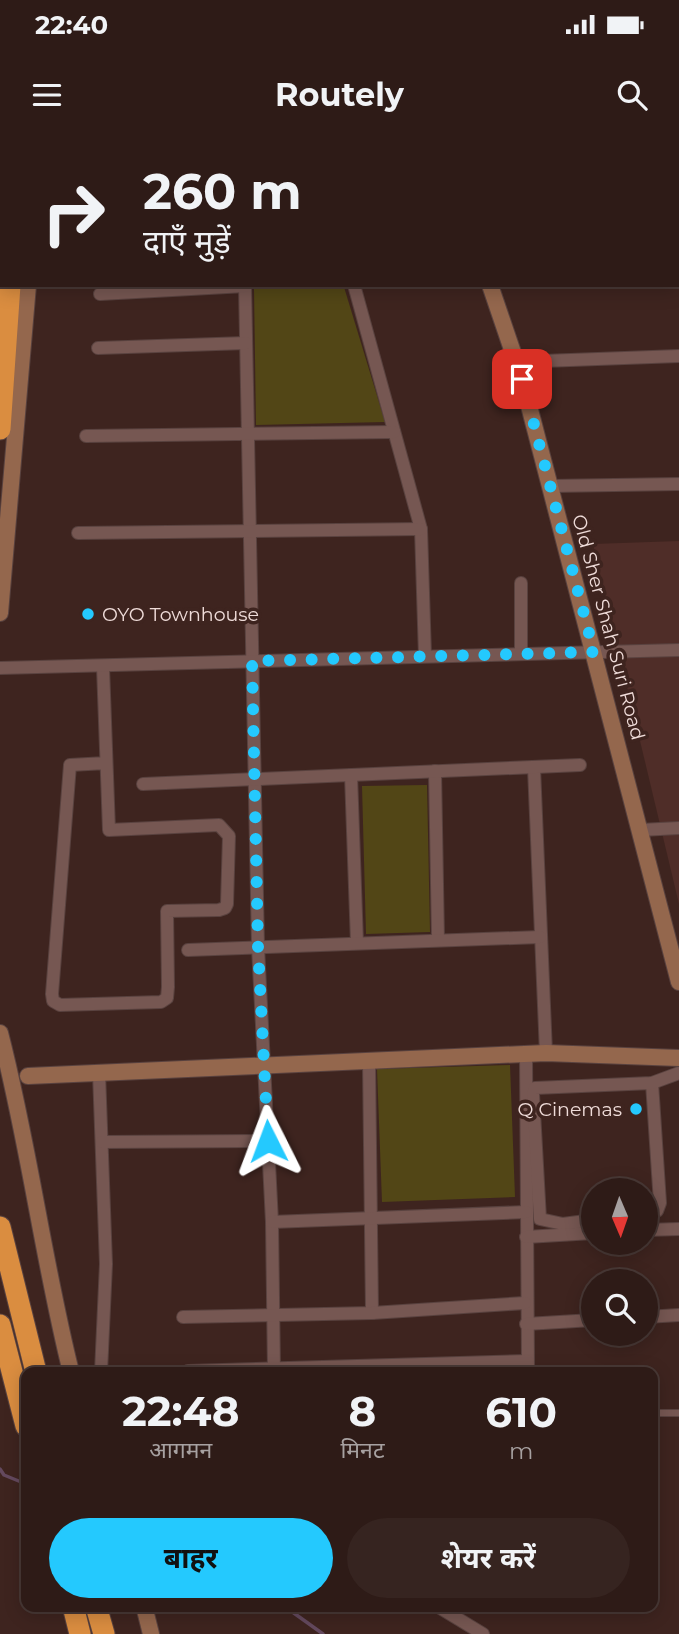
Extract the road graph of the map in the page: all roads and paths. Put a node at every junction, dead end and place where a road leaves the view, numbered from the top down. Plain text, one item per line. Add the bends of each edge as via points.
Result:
1 (10, 287) edge
2 (28, 287) edge
3 (227, 287) edge
4 (245, 287) edge
5 (355, 287) edge
6 (491, 287) edge
7 (100, 294) dead end
8 (246, 343) junction
9 (98, 348) dead end
10 (679, 356) edge
11 (516, 362) junction
12 (0, 429) edge
13 (394, 432) junction
14 (248, 434) junction
15 (86, 436) dead end
16 (679, 484) edge
17 (550, 486) junction
18 (421, 529) junction
19 (250, 530) junction
20 (78, 533) dead end
21 (521, 583) dead end
22 (0, 612) edge
23 (679, 650) edge
24 (594, 652) junction
25 (521, 654) junction
26 (425, 656) junction
27 (252, 661) junction
28 (103, 667) junction
29 (0, 668) edge
30 (106, 763) junction
31 (580, 765) dead end
32 (534, 768) junction
33 (435, 771) junction
34 (351, 775) junction
35 (255, 778) junction
36 (143, 784) dead end
37 (679, 828) edge
38 (641, 830) junction
39 (540, 937) junction
40 (438, 940) junction
41 (357, 943) junction
42 (258, 947) junction
43 (188, 950) dead end
44 (679, 982) edge
45 (0, 1033) edge
46 (547, 1053) junction
47 (526, 1054) junction
48 (679, 1058) edge
49 (369, 1061) junction
50 (264, 1065) junction
51 (99, 1073) junction
52 (679, 1073) edge
53 (28, 1076) dead end
54 (652, 1083) junction
55 (268, 1141) junction
56 (102, 1142) junction
57 (658, 1208) edge
58 (526, 1212) junction
59 (369, 1218) junction
60 (271, 1222) junction
61 (581, 1222) edge
62 (0, 1227) edge
63 (679, 1229) edge
64 (658, 1230) edge
65 (581, 1234) edge
66 (526, 1237) junction
67 (525, 1303) junction
68 (372, 1313) junction
69 (271, 1315) junction
70 (679, 1315) edge
71 (658, 1316) edge
72 (183, 1317) dead end
73 (581, 1321) edge
74 (526, 1324) junction
75 (0, 1325) edge
76 (528, 1366) edge
77 (35, 1367) edge
78 (70, 1367) edge
79 (101, 1367) edge
80 (274, 1367) edge
81 (464, 1367) edge
82 (21, 1407) edge
83 (660, 1413) dead end
84 (679, 1413) edge
85 (74, 1612) edge
86 (98, 1612) edge
87 (146, 1612) edge
88 (448, 1612) edge
89 (80, 1634) edge
90 (104, 1634) edge
91 (151, 1634) edge
92 (483, 1634) edge

1 - 12 highway
2 - 22 street
3 - 7 street
4 - 8 street
5 - 13 street
6 - 11 street, Old Sher Shah Suri Road
8 - 9 street
8 - 14 street
10 - 11 street
11 - 17 street, Old Sher Shah Suri Road
13 - 14 street
13 - 18 street
14 - 15 street
14 - 19 street
16 - 17 street
17 - 24 street, Old Sher Shah Suri Road
18 - 19 street
18 - 26 street
19 - 20 street
19 - 27 street
21 - 25 street
23 - 24 street
24 - 25 street
24 - 38 street, Old Sher Shah Suri Road
25 - 26 street
26 - 27 street
27 - 28 street
27 - 35 street
28 - 29 street
28 - 30 street
30 - 30 street via 109,830 225,828 229,836 226,904 219,910 167,911 168,987 167,998 161,1002 60,1005 52,994 70,765
31 - 32 street
32 - 33 street
32 - 39 street
33 - 34 street
33 - 40 street
34 - 35 street
34 - 41 street
35 - 36 street
35 - 42 street
37 - 38 street
38 - 44 street, Old Sher Shah Suri Road
39 - 40 street
39 - 46 street
40 - 41 street
41 - 42 street
42 - 43 street
42 - 50 street
45 - 78 street
46 - 47 street
46 - 48 street
47 - 49 street
47 - 58 street
49 - 50 street
49 - 59 street
50 - 51 street
50 - 55 street
51 - 53 street
51 - 56 street
52 - 54 street
54 - 57 street
54 - 61 street via 536,1088 540,1219 563,1224
55 - 56 street
55 - 60 street
56 - 79 street via 106,1264
58 - 59 street
58 - 66 street
59 - 60 street
59 - 68 street
60 - 69 street
62 - 77 highway
63 - 64 street
65 - 66 street
66 - 67 street
67 - 68 street
67 - 74 street
68 - 69 street
69 - 72 street
69 - 80 street
70 - 71 street
73 - 74 street
74 - 76 street
75 - 82 highway
76 - 81 street
83 - 84 lane
85 - 89 highway
86 - 90 highway
87 - 91 street
88 - 92 street

